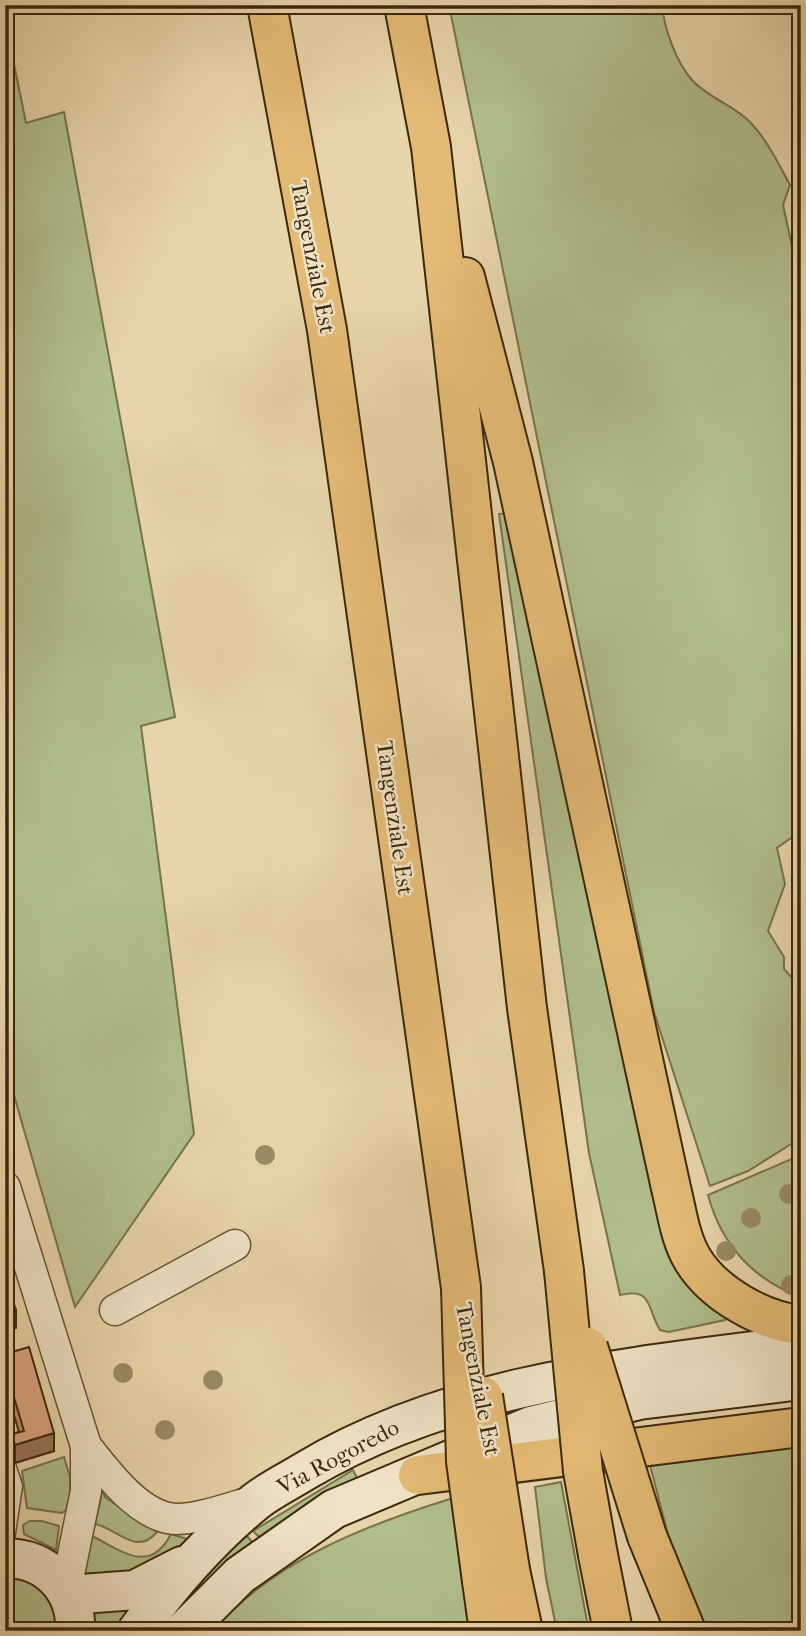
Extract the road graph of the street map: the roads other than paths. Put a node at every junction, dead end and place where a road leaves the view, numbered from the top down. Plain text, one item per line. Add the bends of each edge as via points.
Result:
1 (267, 5) edge
2 (404, 5) edge
3 (430, 147) junction
4 (5, 1187) edge
5 (235, 1245) dead end
6 (564, 1271) junction
7 (115, 1311) dead end
8 (801, 1325) edge
9 (801, 1345) edge
10 (801, 1380) edge
11 (801, 1427) edge
12 (86, 1446) junction
13 (7, 1465) edge
14 (418, 1475) junction
15 (257, 1501) junction
16 (5, 1546) edge
17 (5, 1558) edge
18 (194, 1560) junction
19 (496, 1576) junction
20 (70, 1605) edge
21 (685, 1629) edge
22 (136, 1631) edge
23 (184, 1631) edge
24 (489, 1631) edge
25 (523, 1631) edge
26 (613, 1631) edge

1 - 19 highway, Tangenziale Est, bridge via 327,330 461,1288 490,1431
2 - 3 highway
3 - 6 highway via 527,1008
3 - 8 highway via 513,462 683,1235 693,1260 716,1285 768,1318
4 - 12 street
5 - 7 street
6 - 21 highway, bridge via 647,1535
6 - 26 highway, bridge via 583,1471
9 - 15 street, Via Rogoredo via 623,1368 415,1417 337,1452
10 - 14 street, Via Rogoredo via 639,1400 531,1426
11 - 14 highway
12 - 15 street via 127,1493 167,1518
12 - 20 street via 86,1492
13 - 16 lane via 14,1486
14 - 23 street, Via Rogoredo via 325,1515 240,1575
15 - 18 street, Via Rogoredo
17 - 20 street via 39,1565
18 - 20 street via 135,1590
18 - 22 street, Via Rogoredo
19 - 24 highway
19 - 25 highway, Tangenziale Est

